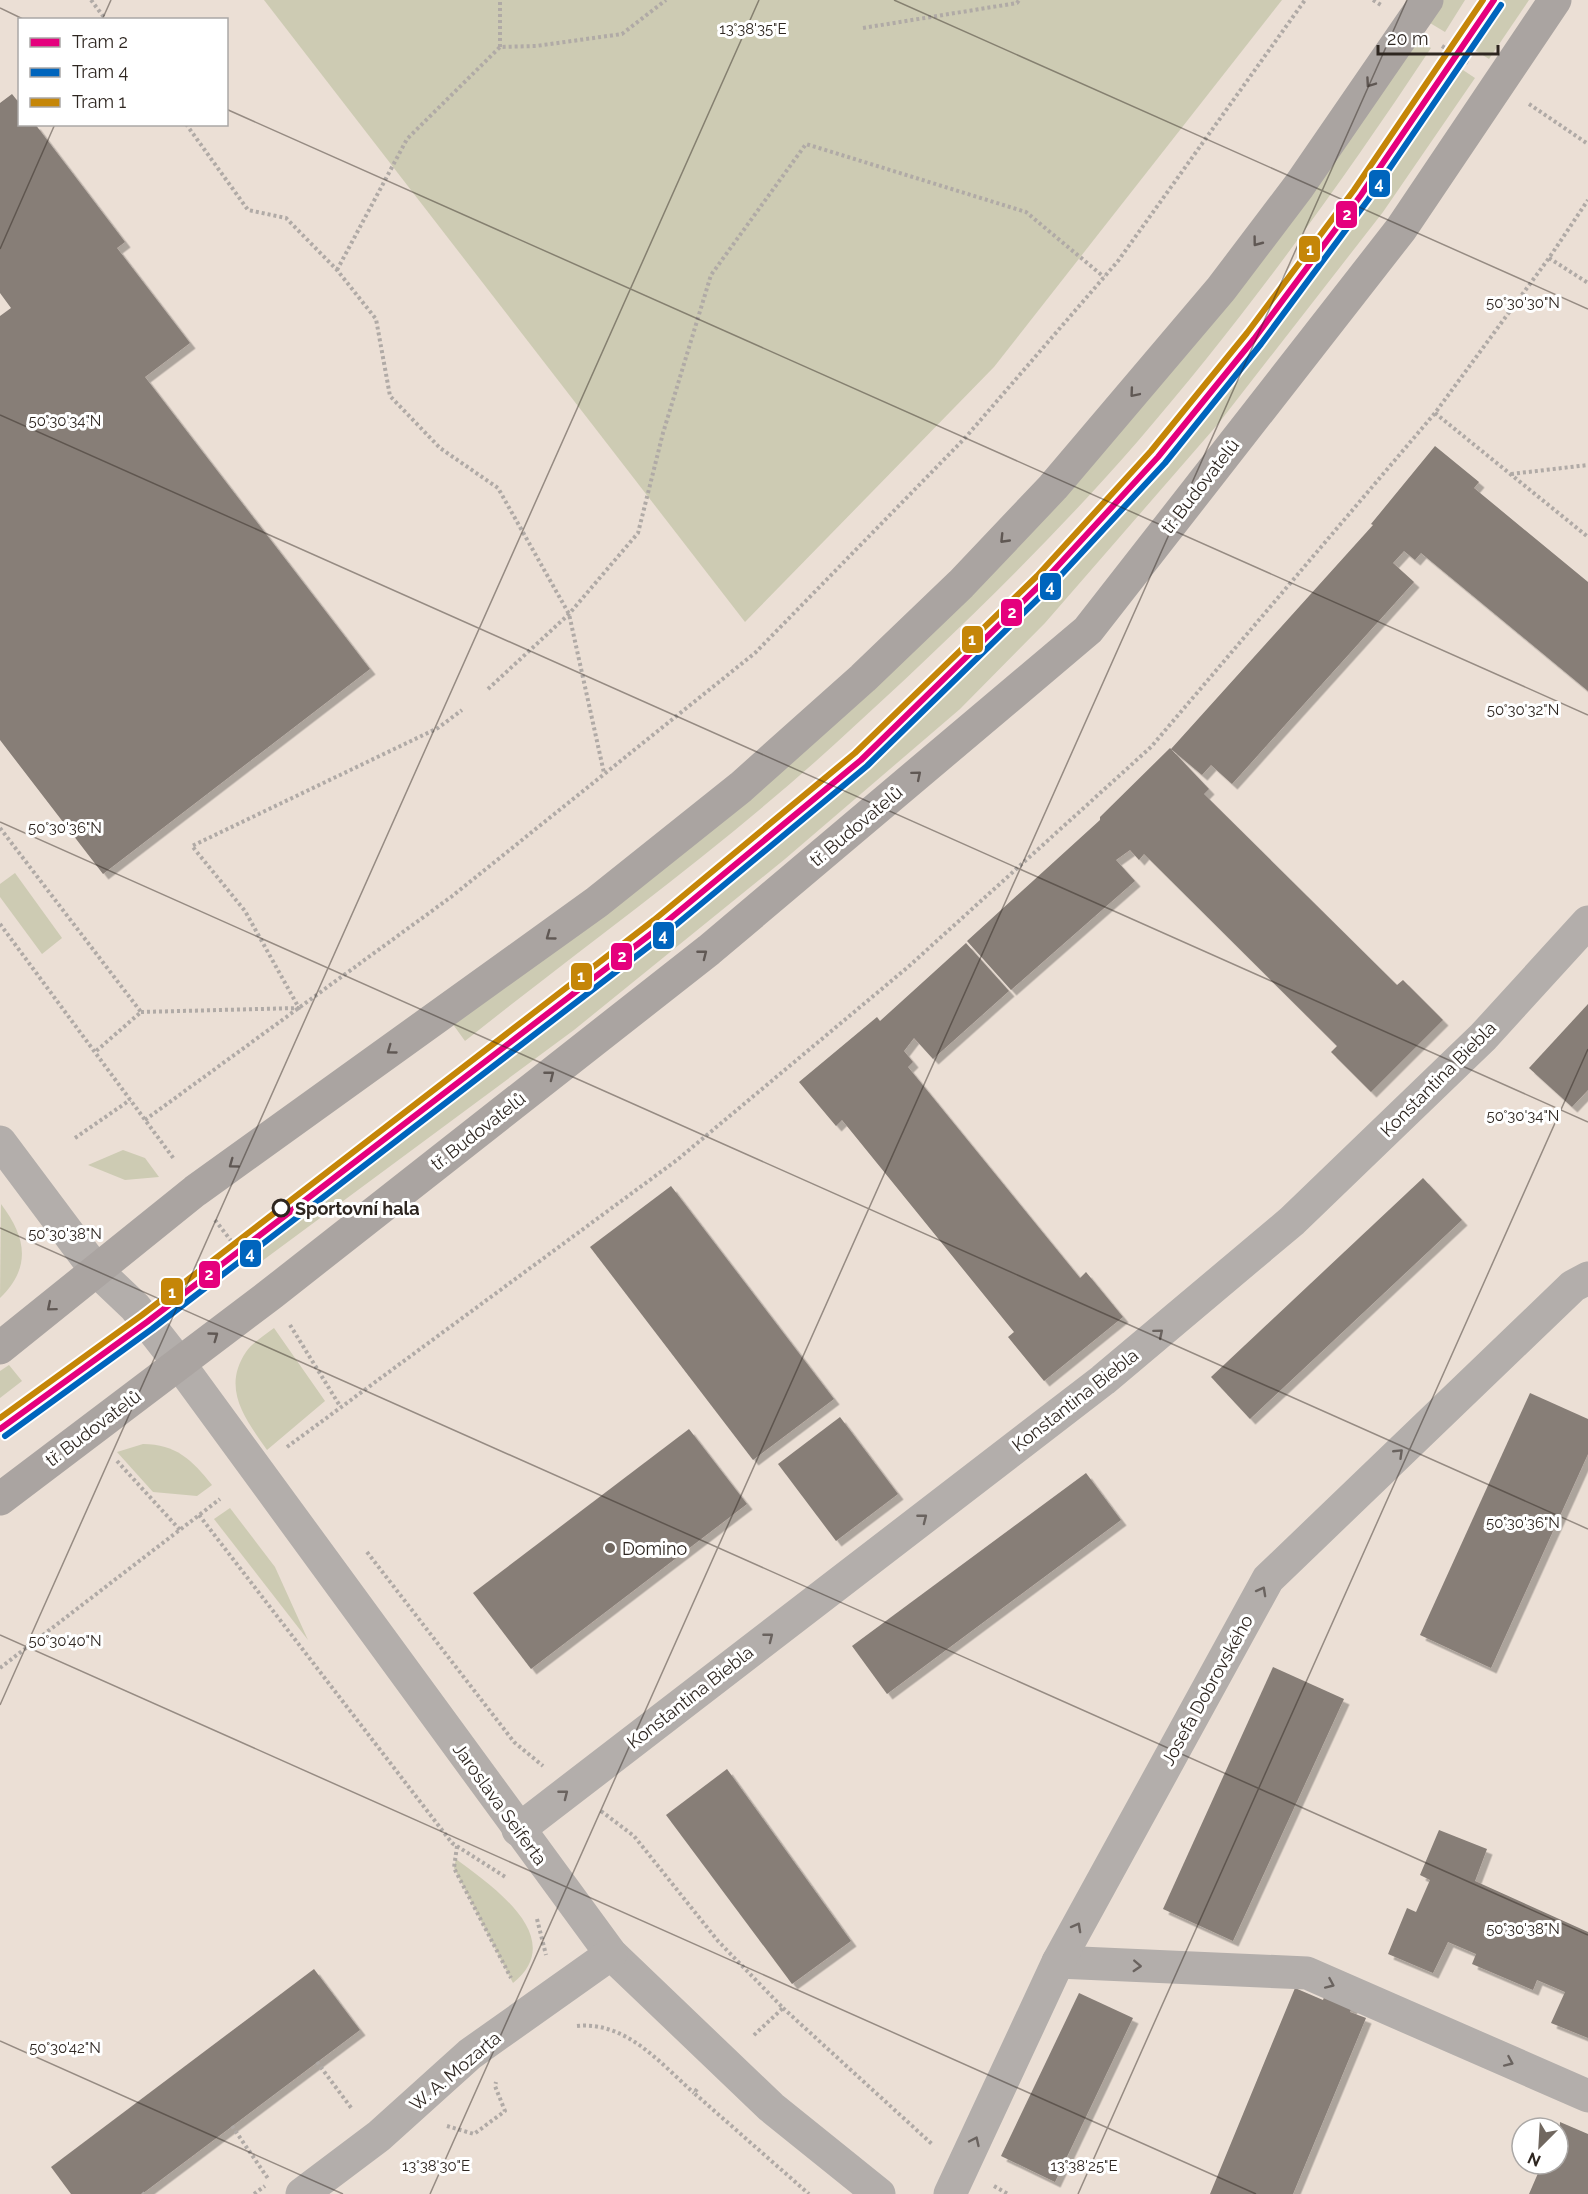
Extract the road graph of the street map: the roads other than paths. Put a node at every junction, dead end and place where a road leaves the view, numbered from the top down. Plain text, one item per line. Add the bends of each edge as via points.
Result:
1 (1427, 0) edge
2 (1555, 0) edge
3 (1588, 922) edge
4 (0, 1143) edge
5 (96, 1269) junction
6 (1588, 1278) edge
7 (0, 1348) edge
8 (178, 1362) junction
9 (0, 1498) edge
10 (518, 1830) junction
11 (611, 1954) junction
12 (1058, 1962) junction
13 (1588, 2096) edge
14 (956, 2180) edge
15 (302, 2194) edge
16 (879, 2194) edge

1 -> 5 street via 1299,186 1221,289 1061,478 961,584 863,678 741,787 615,887 195,1191
8 -> 2 street, tř. Budovatelů via 271,1294 709,950 1088,630 1401,229
10 -> 3 street, Konstantina Biebla via 1103,1380 1292,1221 1483,1037
4 - 5 street, Jaroslava Seiferta
5 -> 7 street
5 - 8 street, Jaroslava Seiferta via 135,1307
12 -> 6 street, Josefa Dobrovského via 1268,1579 1573,1286
8 - 9 street, tř. Budovatelů
8 - 10 street, Jaroslava Seiferta
10 - 11 street, Jaroslava Seiferta
11 - 15 street, W. A. Mozarta via 470,2054 379,2136
11 - 16 street, Jaroslava Seiferta via 771,2107
12 -> 13 street via 1307,1973
14 -> 12 street, Josefa Dobrovského

